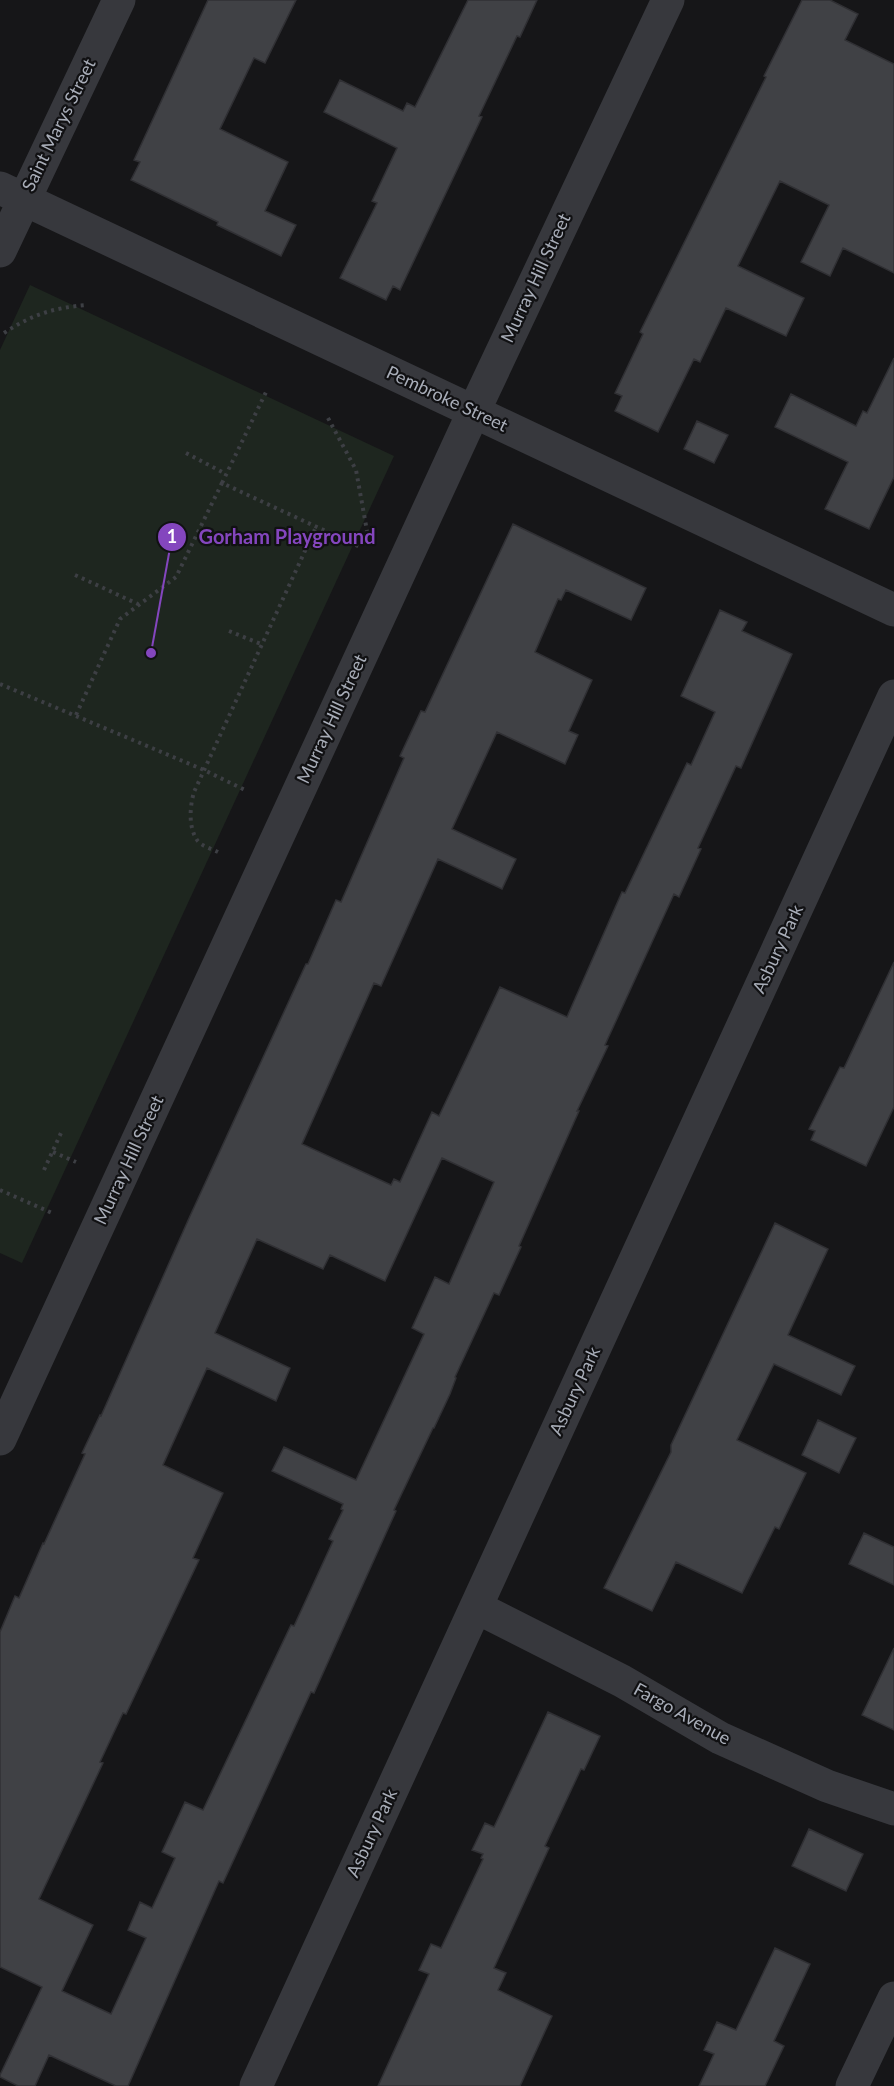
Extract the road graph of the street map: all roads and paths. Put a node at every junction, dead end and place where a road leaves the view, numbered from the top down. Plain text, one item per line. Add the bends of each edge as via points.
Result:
1 (120, 0) edge
2 (668, 0) edge
3 (12, 194) edge
4 (0, 251) edge
5 (87, 305) dead end
6 (4, 333) dead end
7 (267, 390) dead end
8 (474, 411) junction
9 (328, 418) dead end
10 (186, 453) dead end
11 (226, 474) junction
12 (222, 483) junction
13 (316, 527) junction
14 (367, 531) dead end
15 (360, 547) dead end
16 (75, 575) dead end
17 (138, 604) junction
18 (894, 610) edge
19 (229, 631) dead end
20 (261, 644) junction
21 (0, 684) edge
22 (894, 696) edge
23 (76, 715) junction
24 (204, 770) junction
25 (247, 791) dead end
26 (218, 852) dead end
27 (61, 1133) dead end
28 (53, 1152) junction
29 (76, 1162) dead end
30 (44, 1170) dead end
31 (0, 1190) edge
32 (52, 1213) dead end
33 (0, 1439) edge
34 (476, 1606) junction
35 (894, 1809) edge
36 (894, 1998) edge
37 (256, 2086) edge
38 (852, 2086) edge

1 - 3 street, Saint Marys Street
2 - 8 street, Murray Hill Street
3 - 4 street, Saint Marys Street
3 - 8 street, Pembroke Street
5 - 6 path via 56,308 23,320
7 - 11 path
8 - 18 street, Pembroke Street
8 - 33 street, Murray Hill Street
9 - 14 path via 356,470
10 - 11 path
11 - 12 path
12 - 13 path
12 - 17 path via 176,577
13 - 15 path
13 - 20 path
16 - 17 path
17 - 23 path via 120,619
19 - 20 path
20 - 24 path
21 - 23 path
22 - 34 street, Asbury Park
23 - 24 path
24 - 25 path
24 - 26 path via 191,803 193,830 198,842
27 - 28 path
28 - 29 path
28 - 30 path
31 - 32 path
34 - 35 street, Fargo Avenue via 622,1681 720,1738 827,1786
34 - 37 street, Asbury Park
36 - 38 street

